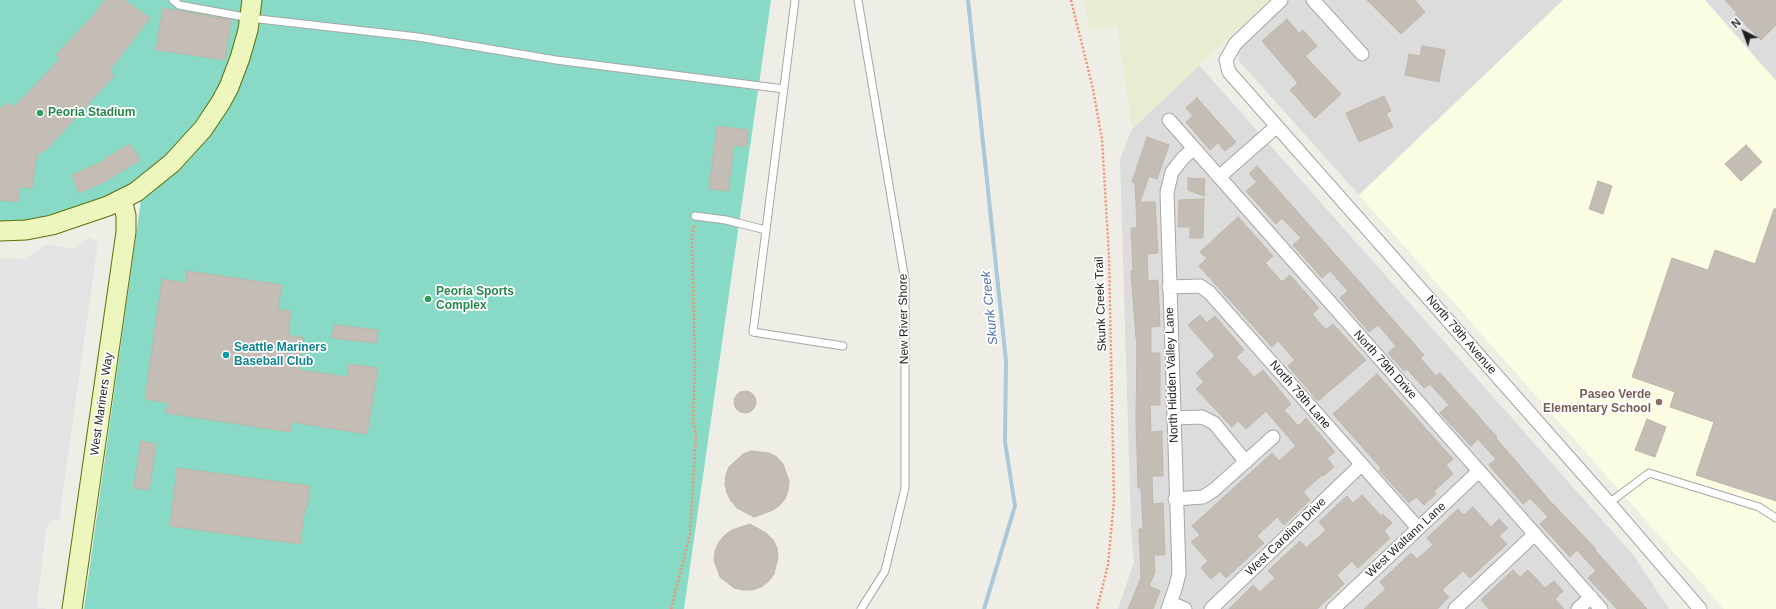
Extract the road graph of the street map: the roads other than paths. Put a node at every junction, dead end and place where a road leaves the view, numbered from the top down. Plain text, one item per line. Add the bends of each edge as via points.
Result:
1 (173, 0) edge
2 (795, 0) edge
3 (858, 0) edge
4 (1281, 0) edge
5 (1312, 0) edge
6 (251, 9) edge
7 (1362, 54) dead end
8 (784, 89) junction
9 (1169, 120) dead end
10 (1278, 126) junction
11 (1194, 148) junction
12 (1219, 177) junction
13 (122, 199) junction
14 (695, 216) road end
15 (766, 230) junction
16 (0, 231) edge
17 (1169, 287) junction
18 (842, 346) dead end
19 (1173, 418) junction
20 (1273, 437) dead end
21 (1246, 462) junction
22 (1361, 465) junction
23 (1479, 471) junction
24 (1175, 499) junction
25 (1609, 503) junction
26 (1776, 518) edge
27 (1418, 528) junction
28 (1535, 534) junction
29 (1590, 597) junction
30 (1170, 606) edge
31 (72, 609) edge
32 (861, 609) edge
33 (1185, 609) edge
34 (1211, 609) edge
35 (1333, 609) edge
36 (1456, 609) edge
37 (1578, 609) edge
38 (1601, 609) edge
39 (1700, 609) edge

1 - 6 lane via 179,5
2 - 8 lane
3 - 32 lane, New River Shore via 905,280 905,488 885,571
4 - 10 street, North 79th Avenue via 1235,44 1226,60 1229,72
5 - 7 street
6 - 8 lane via 556,60
6 - 13 street via 244,45 223,97 212,116 172,163 148,183
8 - 15 lane
9 - 11 street, North 79th Drive
10 - 12 street
10 - 25 street, North 79th Avenue
11 - 12 street, North 79th Drive
11 - 17 street, North Hidden Valley Lane via 1172,172 1167,192
12 - 23 street, North 79th Drive
13 - 16 street via 93,212 52,225
13 - 31 street, West Mariners Way via 126,232
14 - 15 lane via 726,220
15 - 18 lane via 753,332
17 - 19 street, North Hidden Valley Lane
17 - 22 street, North 79th Lane via 1200,286 1209,292
19 - 21 street via 1202,417 1214,423
19 - 24 street, North Hidden Valley Lane
20 - 21 street
21 - 24 street via 1203,497
22 - 27 street, North 79th Lane
22 - 34 street, West Carolina Drive
23 - 27 street, West Waltann Lane
23 - 28 street, North 79th Drive
24 - 30 street, North Hidden Valley Lane via 1178,573
25 - 26 lane via 1649,473 1758,507
25 - 39 street, North 79th Avenue
27 - 35 street, West Waltann Lane
28 - 29 street, North 79th Drive
28 - 36 street
29 - 37 street
29 - 38 street, North 79th Drive
30 - 33 street

